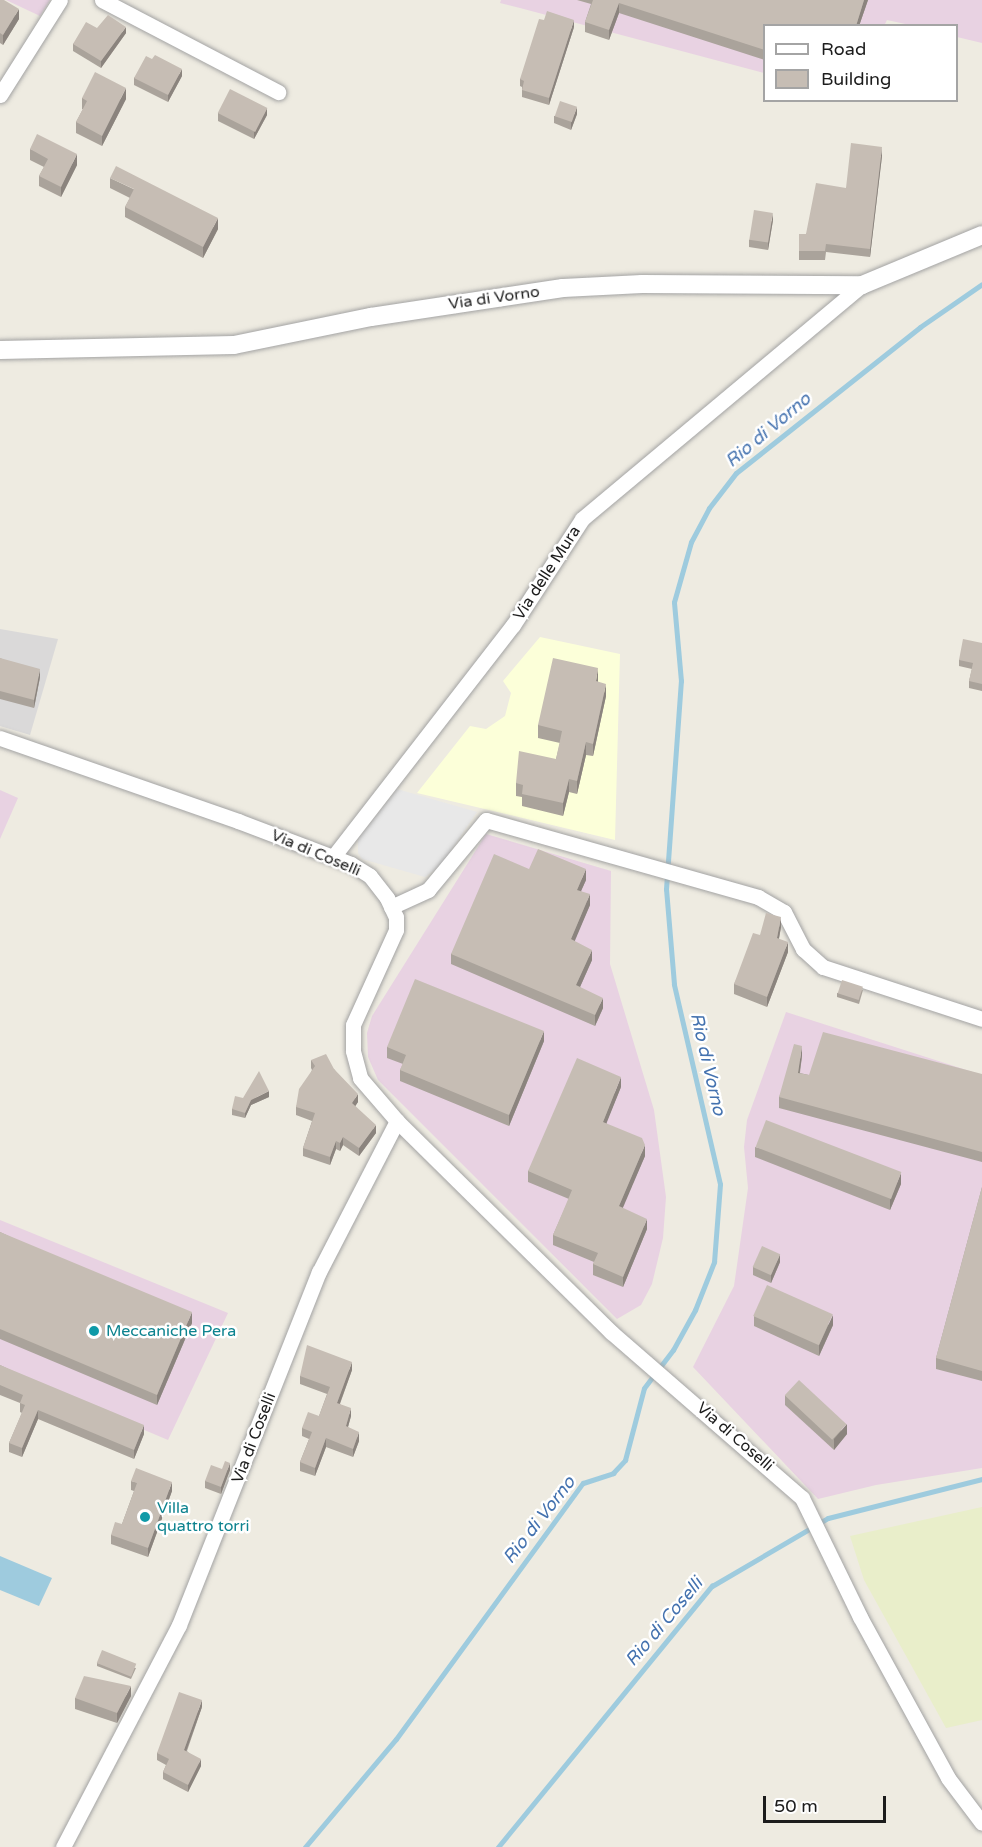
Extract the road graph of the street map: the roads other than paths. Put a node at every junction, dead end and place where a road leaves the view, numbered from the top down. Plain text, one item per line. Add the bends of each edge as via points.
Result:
1 (60, 0) edge
2 (102, 0) edge
3 (278, 92) dead end
4 (0, 95) edge
5 (982, 235) edge
6 (862, 285) junction
7 (0, 350) edge
8 (0, 738) edge
9 (333, 857) junction
10 (391, 907) junction
11 (982, 1019) edge
12 (397, 1121) junction
13 (982, 1823) edge
14 (63, 1847) edge

1 - 4 street
2 - 3 street
5 - 6 street, Via di Vorno
6 - 7 street, Via di Vorno via 642,284 563,288 371,317 234,345
6 - 9 street, Via delle Mura via 582,519 513,625
8 - 9 street, Via di Coselli
9 - 10 street, Via di Coselli via 370,876
10 - 11 street via 428,890 486,820 775,904 784,912 811,960 823,967
10 - 12 street, Via di Coselli via 396,930 359,1005 352,1039 360,1078
12 - 13 street, Via di Coselli via 640,1359 802,1498 860,1617 948,1778
12 - 14 street, Via di Coselli via 319,1272 215,1542 146,1692

